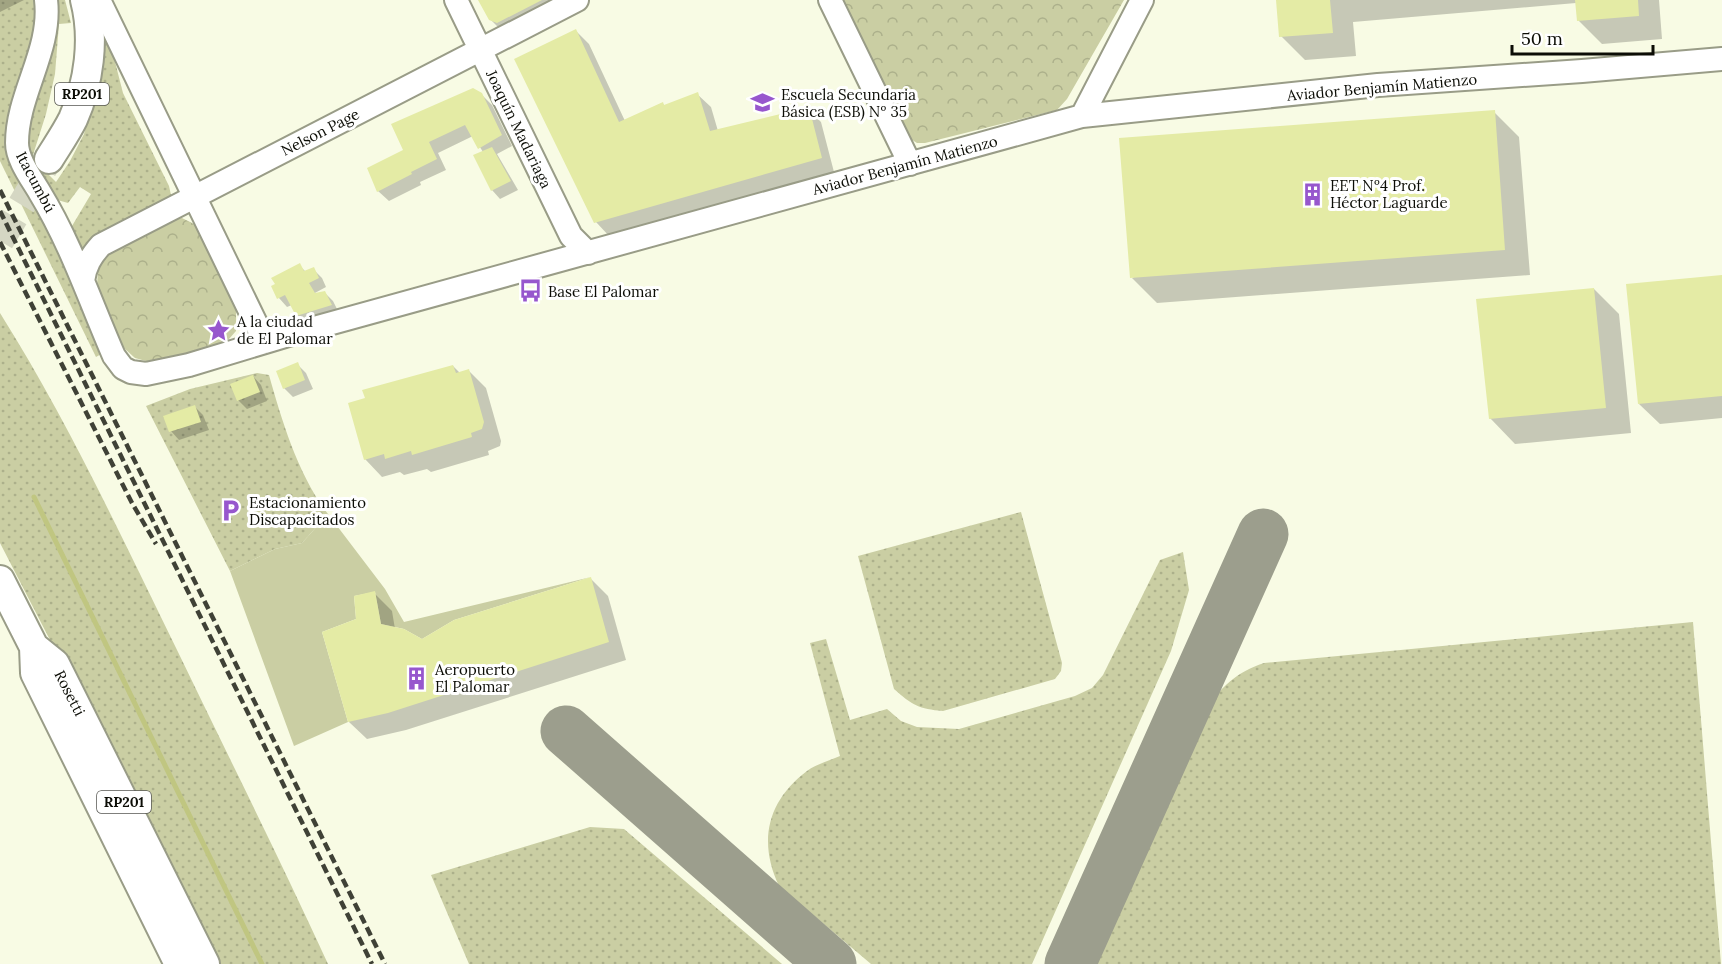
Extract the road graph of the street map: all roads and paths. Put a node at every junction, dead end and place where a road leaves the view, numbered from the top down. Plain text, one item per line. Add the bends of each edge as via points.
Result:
1 (46, 0) edge
2 (75, 0) edge
3 (85, 0) edge
4 (99, 0) edge
5 (456, 0) edge
6 (577, 0) edge
7 (830, 0) edge
8 (1142, 0) edge
9 (480, 49) junction
10 (1722, 59) edge
11 (1082, 116) junction
12 (909, 164) junction
13 (195, 196) junction
14 (588, 253) junction
15 (83, 281) junction
16 (265, 342) junction
17 (114, 356) joint
18 (0, 580) edge
19 (6, 599) edge
20 (34, 647) junction
21 (179, 964) edge
22 (205, 964) edge

1 - 15 street, Itacumbú via 38,62 19,122 17,146
2 - 3 main road, RP201 via 80,33 74,85 45,156 72,121 85,83 90,54
4 - 13 street
5 - 9 street, Joaquín Madariaga
6 - 9 street, Nelson Page
7 - 12 street
8 - 11 street
9 - 13 street, Nelson Page
9 - 14 street, Joaquín Madariaga via 571,236
10 - 11 street, Aviador Benjamín Matienzo via 1378,85
11 - 12 street, Aviador Benjamín Matienzo
12 - 14 street, Aviador Benjamín Matienzo
13 - 15 street, Nelson Page via 101,245 90,258
13 - 16 street
14 - 16 street, Aviador Benjamín Matienzo
15 - 17 street, Itacumbú
16 - 17 street, Aviador Benjamín Matienzo via 147,375 123,368
18 - 19 main road
19 - 20 main road, RP201
20 - 21 main road, Rosetti / RP201 via 35,673
20 - 22 main road, Rosetti / RP201 via 55,664

